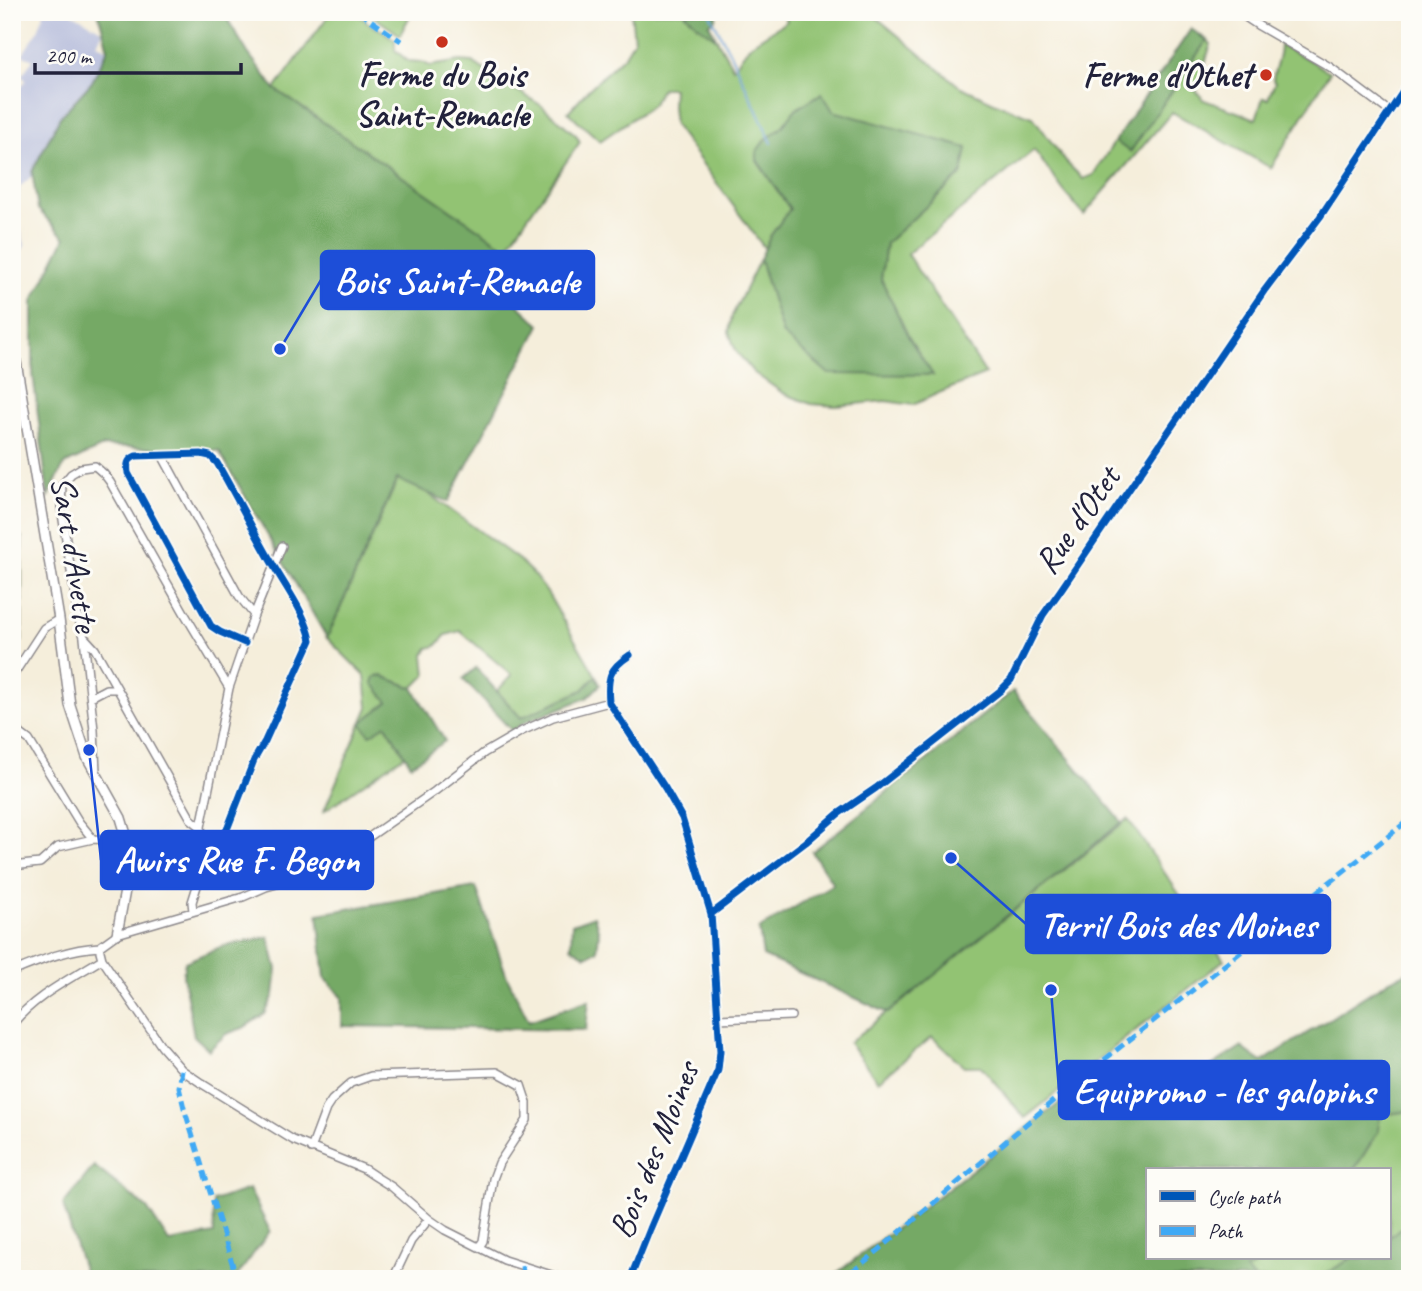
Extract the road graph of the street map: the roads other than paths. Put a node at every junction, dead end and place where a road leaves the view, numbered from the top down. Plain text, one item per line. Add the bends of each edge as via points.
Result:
1 (1238, 12) edge
2 (1410, 81) edge
3 (1390, 111) junction
4 (12, 338) edge
5 (12, 404) edge
6 (23, 406) junction
7 (162, 455) junction
8 (282, 546) dead end
9 (274, 566) junction
10 (254, 615) junction
11 (58, 619) junction
12 (84, 637) junction
13 (245, 643) junction
14 (631, 655) dead end
15 (12, 677) edge
16 (229, 688) junction
17 (117, 689) junction
18 (91, 696) junction
19 (609, 702) junction
20 (12, 722) edge
21 (94, 730) junction
22 (79, 735) junction
23 (96, 774) junction
24 (201, 827) junction
25 (93, 839) junction
26 (128, 841) junction
27 (205, 854) junction
28 (12, 866) edge
29 (193, 911) junction
30 (712, 914) junction
31 (117, 934) junction
32 (99, 947) junction
33 (102, 959) junction
34 (12, 972) edge
35 (791, 1016) dead end
36 (718, 1020) junction
37 (12, 1025) edge
38 (311, 1149) junction
39 (429, 1219) junction
40 (479, 1247) junction
41 (393, 1279) edge
42 (564, 1279) edge
43 (630, 1279) edge

1 - 3 street via 1329,67
2 - 3 street, Rue d'Otet
3 - 30 street, Rue d'Otet via 1049,607 1011,680
4 - 6 street, Sart d'Avette
5 - 6 street
6 - 11 street, Sart d'Avette
7 - 9 street via 210,456
7 - 10 street via 239,596
7 - 13 street via 130,458 128,473 211,625
8 - 9 street
9 - 10 street
9 - 27 street via 312,640 246,778 228,827
10 - 13 street
11 - 15 street via 44,628
11 - 22 street, Sart d'Avette via 70,705
12 - 16 street via 61,507 62,485 81,468 94,466 110,482
12 - 17 street
12 - 18 street, Sart d'Avette
13 - 16 street
14 - 19 street via 613,668 607,686
16 - 24 street
17 - 18 street
17 - 24 street via 191,819
18 - 21 street, Sart d'Avette
19 - 29 street via 553,717 484,753 435,792 312,874
19 - 30 street, Bois des Moines via 682,818
20 - 25 street via 29,740
21 - 22 street
21 - 23 street, Sart d'Avette
22 - 23 street, Sart d'Avette
23 - 26 street, Sart d'Avette via 121,818
24 - 27 street
25 - 26 street
25 - 28 street via 58,847 40,863
26 - 31 street, Sart d'Avette via 128,874
27 - 29 street via 191,902
29 - 31 street
30 - 36 street, Bois des Moines
31 - 32 street
32 - 33 street
32 - 34 street via 78,948
33 - 37 street via 40,999
33 - 38 street via 183,1070
35 - 36 street
36 - 43 street, Bois des Moines via 718,1070
38 - 39 street via 370,1173
38 - 40 street via 332,1100 351,1083 371,1076 497,1072 522,1085 527,1120 499,1163
39 - 40 street
39 - 41 street via 411,1241
40 - 42 street

